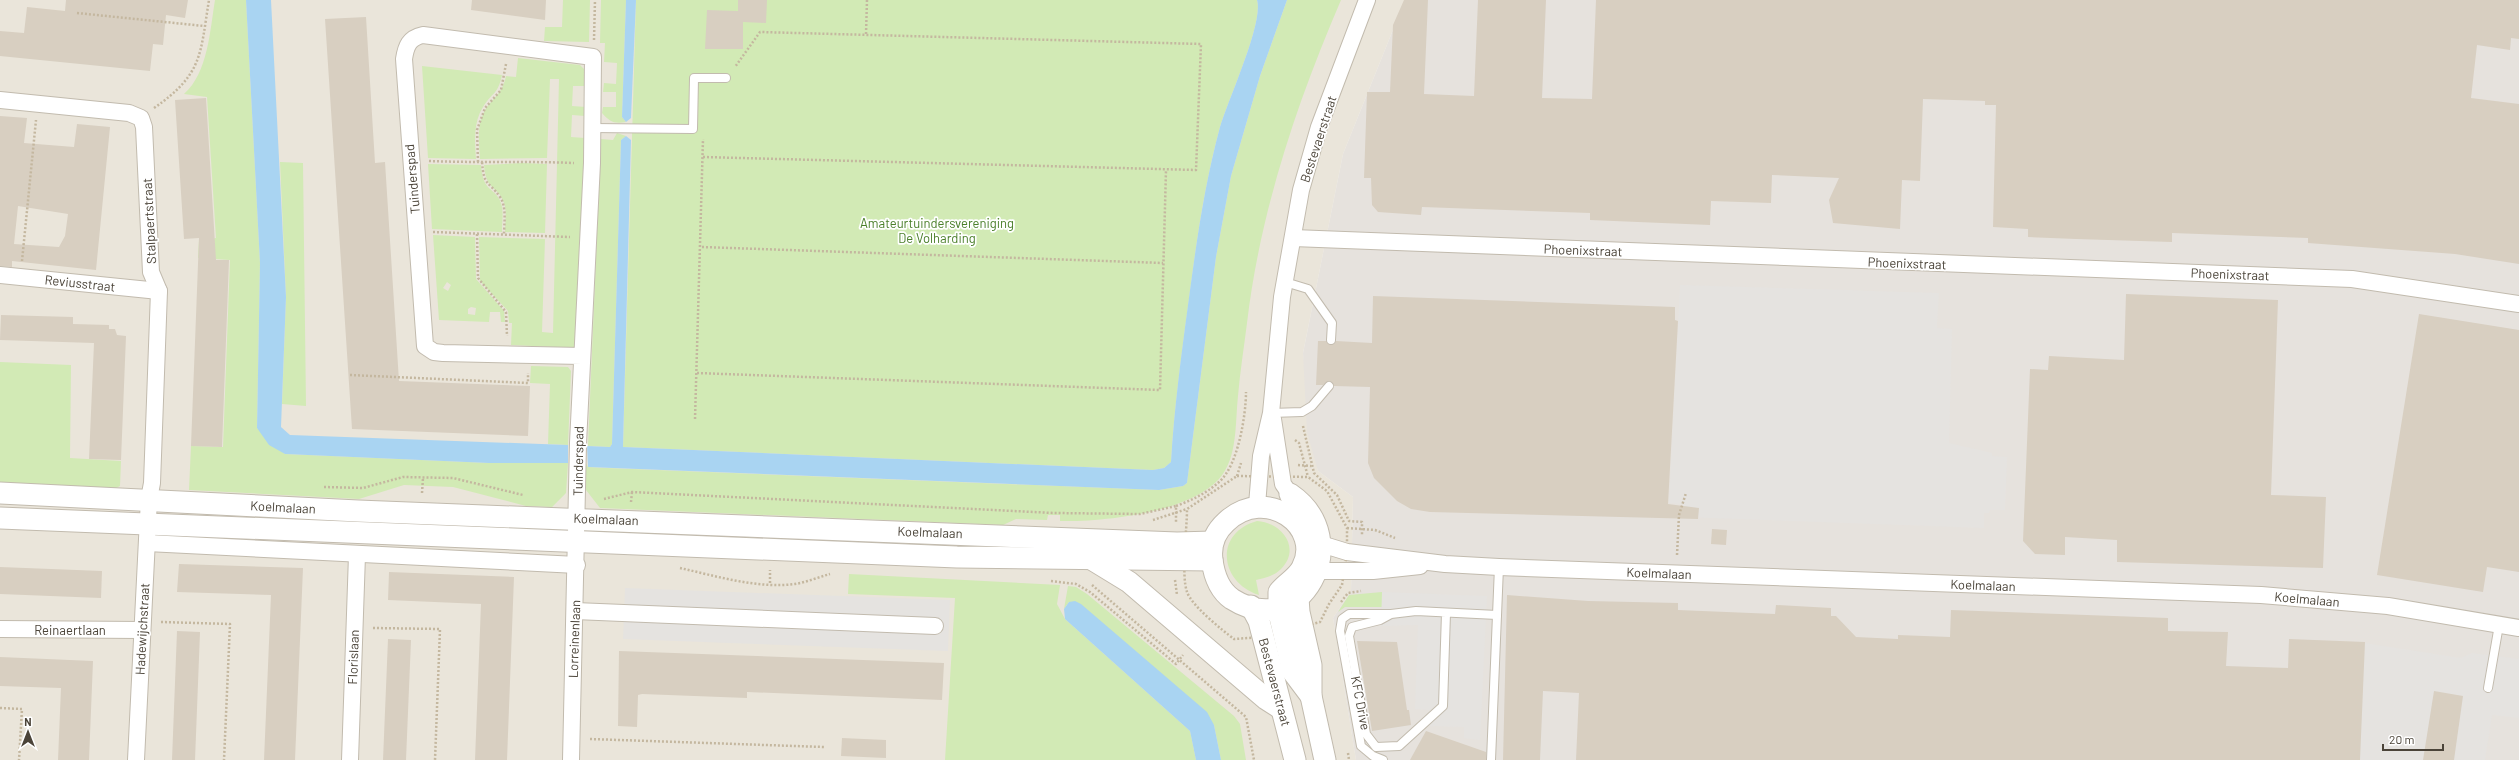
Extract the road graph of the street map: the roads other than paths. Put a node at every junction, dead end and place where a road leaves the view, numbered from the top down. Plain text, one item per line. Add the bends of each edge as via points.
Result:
1 (1367, 0) edge
2 (726, 78) road end
3 (0, 100) edge
4 (592, 128) junction
5 (1293, 238) junction
6 (0, 275) edge
7 (1285, 282) junction
8 (160, 291) junction
9 (2519, 304) edge
10 (1331, 340) dead end
11 (582, 356) junction
12 (1329, 386) dead end
13 (1272, 413) junction
14 (1286, 485) joint
15 (0, 493) edge
16 (149, 499) junction
17 (1257, 505) junction
18 (0, 518) edge
19 (577, 518) junction
20 (147, 533) junction
21 (1313, 540) junction
22 (577, 541) junction
23 (1186, 551) junction
24 (1212, 551) junction
25 (357, 555) junction
26 (1093, 560) junction
27 (1445, 564) junction
28 (576, 565) junction
29 (1498, 567) junction
30 (1317, 571) junction
31 (1298, 598) junction
32 (1251, 606) junction
33 (1279, 607) junction
34 (575, 611) junction
35 (1446, 613) junction
36 (1391, 614) junction
37 (1497, 615) junction
38 (141, 626) junction
39 (936, 626) dead end
40 (2499, 626) junction
41 (1301, 628) junction
42 (2519, 628) edge
43 (0, 630) edge
44 (2488, 688) dead end
45 (1280, 708) junction
46 (136, 760) edge
47 (350, 760) edge
48 (571, 760) edge
49 (1295, 760) edge
50 (1325, 760) edge
51 (1384, 760) edge
52 (1491, 760) edge

1 - 5 street, Bestevaerstraat via 1319,127 1301,190
2 - 4 lane via 694,78 693,129
3 - 8 street, Stalpaertstraat via 128,113 140,118 144,127 151,272
4 - 11 street, Tuinderspad
4 - 11 street, Tuinderspad via 593,57 423,35 413,37 407,44 404,59 410,160 427,350
5 - 7 street, Bestevaerstraat
5 - 9 street, Phoenixstraat via 2352,278
6 - 8 street, Reviusstraat
7 - 10 lane via 1308,289 1332,323
7 - 13 street, Bestevaerstraat
8 - 16 street, Stalpaertstraat via 152,483
11 - 19 street, Tuinderspad
12 - 13 lane via 1312,406 1302,412
13 - 14 street
13 - 17 street, Bestevaerstraat via 1261,456
14 - 21 street via 1310,513 1319,532
15 - 16 street, Koelmalaan
16 - 19 street, Koelmalaan via 358,511
16 - 20 street, Hadewijchstraat
17 - 21 street via 1282,511
17 - 24 street via 1223,524
18 - 20 street, Koelmalaan
19 - 22 street, Lorreinenlaan
19 - 23 street, Koelmalaan
20 - 22 street, Koelmalaan
20 - 25 street, Koelmalaan
20 - 38 street, Hadewijchstraat
21 - 27 street, Koelmalaan via 1347,552
21 - 30 street
21 - 33 street via 1297,575 1279,592
22 - 26 street, Koelmalaan
22 - 28 street, Lorreinenlaan
23 - 24 street, Koelmalaan
23 - 26 street, Koelmalaan
24 - 32 street via 1213,571 1223,590 1236,600
25 - 28 street, Koelmalaan
25 - 47 street, Florislaan
26 - 45 street via 1129,582 1266,699
27 - 29 street, Koelmalaan
27 - 30 street, Koelmalaan via 1374,571
28 - 34 street, Lorreinenlaan
29 - 37 lane
29 - 40 street, Koelmalaan via 2261,595 2388,606
30 - 31 street via 1309,588
31 - 33 street
31 - 41 street, Bestevaerstraat
32 - 33 street
32 - 45 street, Bestevaerstraat via 1263,636
33 - 41 street, Bestevaerstraat
34 - 39 street
34 - 48 street, Lorreinenlaan
35 - 36 lane via 1416,611
35 - 36 lane, KFC Drive via 1443,706 1399,746 1376,747 1366,734 1349,636 1352,627 1380,620
35 - 37 lane
36 - 51 lane via 1350,614 1342,620 1340,630 1361,746 1373,756
37 - 52 lane
38 - 43 street, Reinaertlaan
38 - 46 street, Hadewijchstraat
40 - 42 street, Koelmalaan
40 - 44 lane
41 - 50 street, Bestevaerstraat via 1311,665 1311,696
45 - 49 street, Bestevaerstraat

